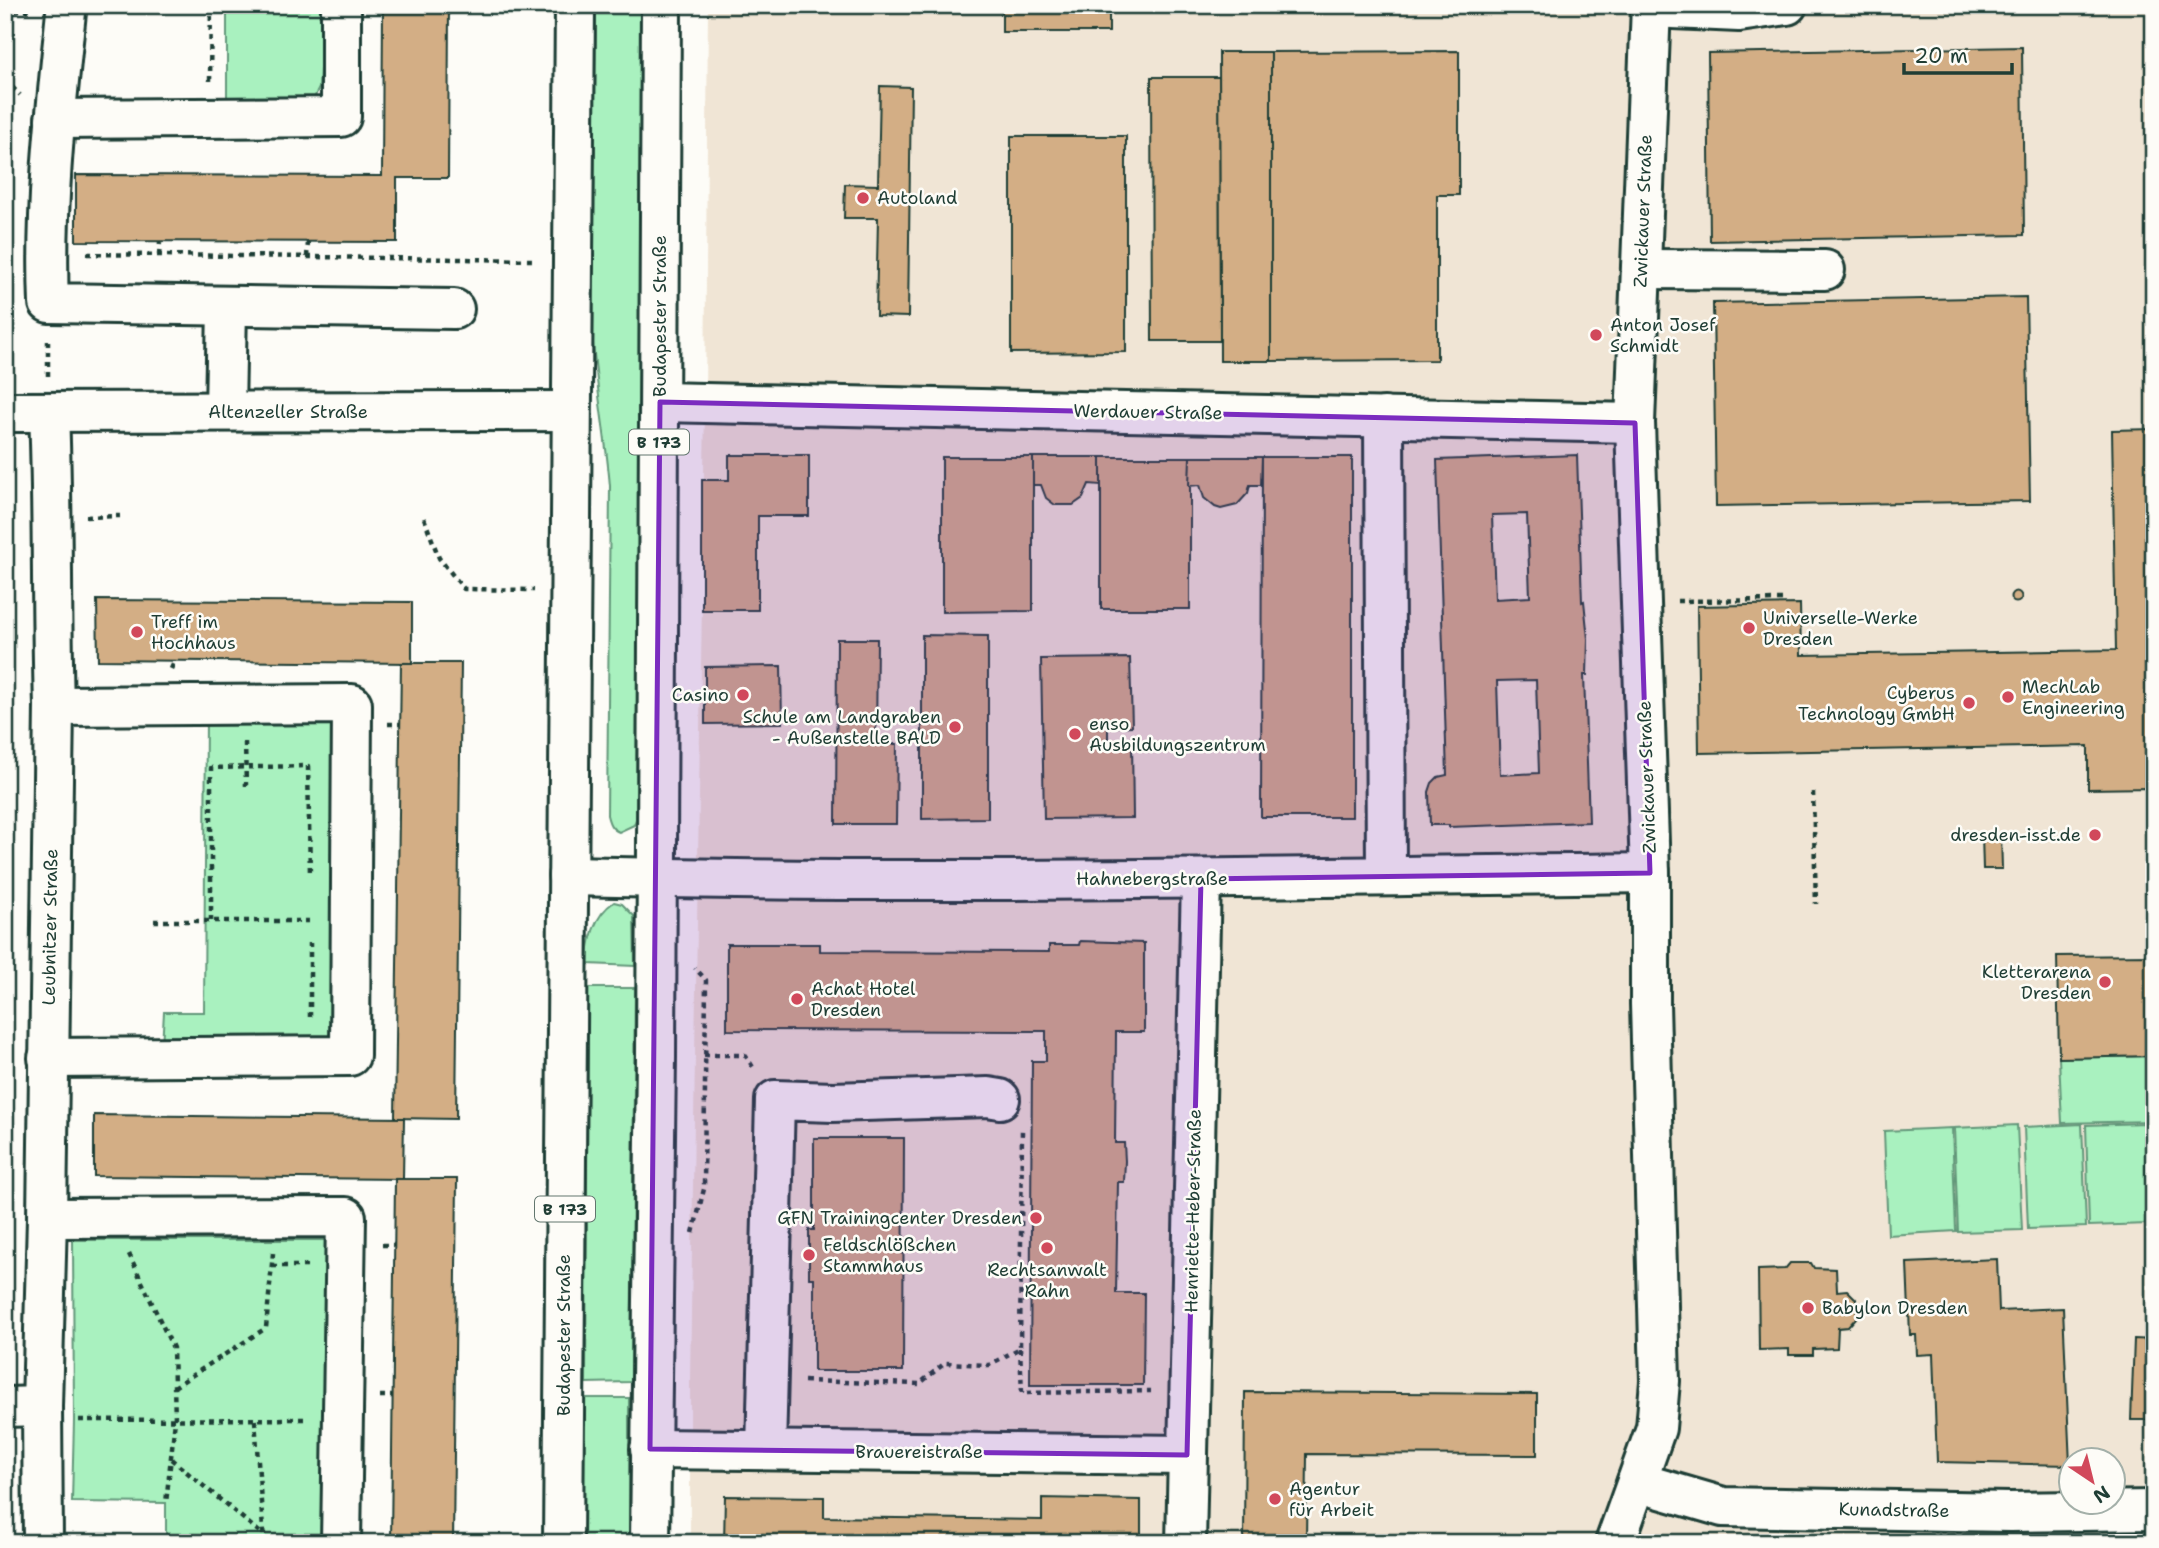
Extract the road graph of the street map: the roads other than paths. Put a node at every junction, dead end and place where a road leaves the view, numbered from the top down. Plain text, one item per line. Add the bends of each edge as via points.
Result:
1 (341, 5) edge
2 (575, 5) edge
3 (661, 5) edge
4 (1787, 5) edge
5 (1651, 6) edge
6 (66, 12) dead end
7 (55, 119) junction
8 (1641, 270) junction
9 (1825, 270) dead end
10 (227, 306) junction
11 (454, 309) dead end
12 (660, 402) junction
13 (225, 411) junction
14 (571, 411) junction
15 (5, 412) edge
16 (49, 412) junction
17 (1384, 417) junction
18 (1635, 423) junction
19 (54, 706) junction
20 (1650, 873) junction
21 (568, 876) junction
22 (1387, 876) junction
23 (655, 878) junction
24 (1201, 879) junction
25 (48, 1058) junction
26 (1000, 1099) road end
27 (47, 1218) junction
28 (30, 1411) edge
29 (650, 1449) junction
30 (766, 1450) junction
31 (1187, 1455) junction
32 (1637, 1482) junction
33 (2154, 1510) edge
34 (2010, 1527) edge
35 (43, 1543) edge
36 (341, 1543) edge
37 (563, 1543) edge
38 (650, 1543) edge
39 (1186, 1543) edge
40 (1615, 1543) edge

1 - 7 street via 341,117
2 - 14 street, Budapester Straße / B 173
3 - 12 street, Budapester Straße / B 173
4 - 5 street via 1740,12
5 - 8 street, Zwickauer Straße
6 - 7 street
7 - 10 street via 47,253 49,303
8 - 9 street
8 - 18 street, Zwickauer Straße
10 - 11 street
10 - 13 street
12 - 17 street, Werdauer Straße
12 - 23 street, Budapester Straße / B 173
13 - 14 street, Altenzeller Straße
13 - 16 street, Altenzeller Straße
14 - 21 street, Budapester Straße / B 173
15 - 16 street, Altenzeller Straße
16 - 19 street, Leubnitzer Straße
17 - 18 street, Werdauer Straße
17 - 22 street
18 - 20 street, Zwickauer Straße
19 - 25 street, Leubnitzer Straße
19 - 25 street via 352,704 350,1056
20 - 22 street, Hahnebergstraße
20 - 32 street, Zwickauer Straße via 1660,1381 1656,1428
21 - 23 street
21 - 37 street, Budapester Straße / B 173
22 - 24 street, Hahnebergstraße
23 - 24 street, Hahnebergstraße
23 - 29 street, Budapester Straße / B 173
24 - 31 street, Henriette-Heber-Straße
25 - 27 street, Leubnitzer Straße
26 - 30 street via 775,1100
27 - 28 street, Leubnitzer Straße
27 - 36 street via 346,1217
28 - 35 street, Leubnitzer Straße
29 - 30 street, Brauereistraße
29 - 38 street, Budapester Straße / B 173
30 - 31 street, Brauereistraße
31 - 39 street, Henriette-Heber-Straße
32 - 34 street, Kunadstraße via 1723,1507
32 - 40 street, Zwickauer Straße
33 - 34 street, Kunadstraße

